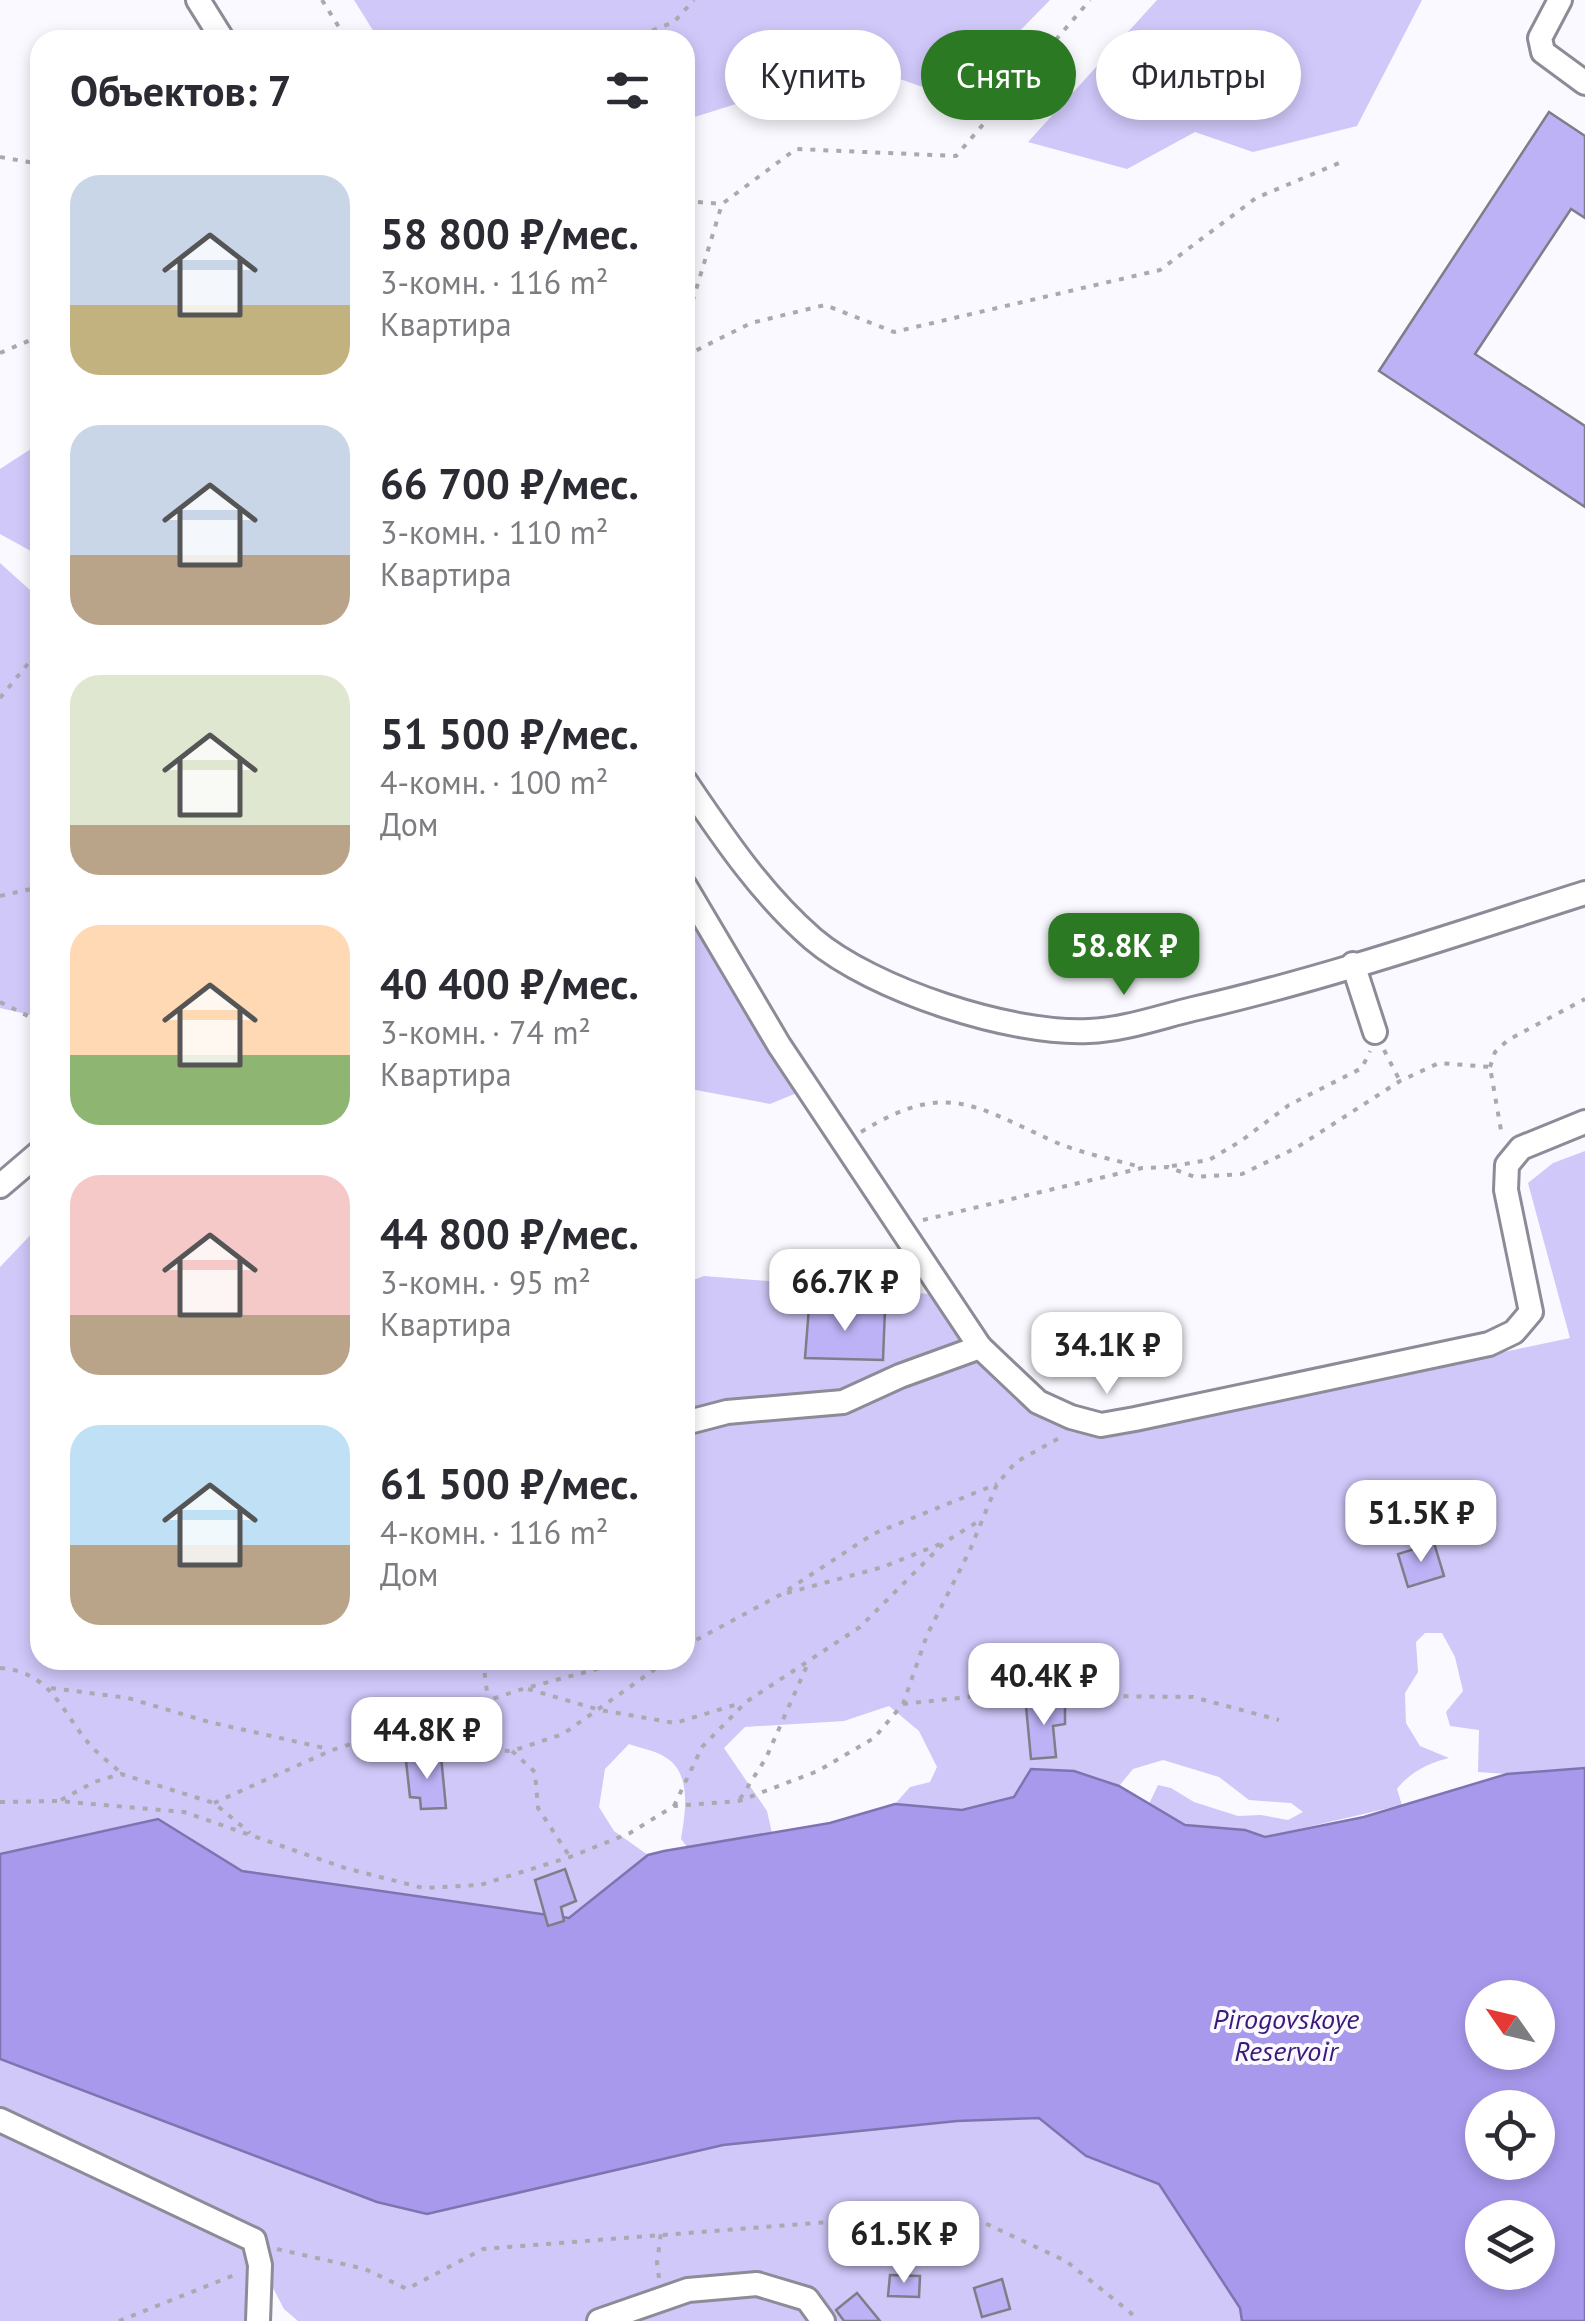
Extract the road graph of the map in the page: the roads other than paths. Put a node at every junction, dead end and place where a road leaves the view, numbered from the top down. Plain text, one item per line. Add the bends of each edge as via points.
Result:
1 (198, 0) edge
2 (1560, 0) edge
3 (217, 30) edge
4 (1585, 83) edge
5 (695, 796) edge
6 (1585, 894) edge
7 (695, 903) edge
8 (1353, 964) junction
9 (1375, 1032) road end
10 (1585, 1122) edge
11 (30, 1160) edge
12 (0, 1186) edge
13 (980, 1346) junction
14 (695, 1420) edge
15 (0, 2120) edge
16 (258, 2321) edge
17 (599, 2321) edge
18 (823, 2321) edge

1 - 3 street
2 - 4 street via 1540,38 1543,52
5 - 8 street via 740,862 815,941 908,992 1024,1028 1091,1031
6 - 8 street
7 - 13 street via 780,1045
8 - 9 street
10 - 13 street via 1520,1148 1507,1165 1506,1190 1531,1312 1514,1332 1489,1344 1101,1424 1038,1402
11 - 12 street
13 - 14 street via 843,1402
15 - 16 street via 254,2240
17 - 18 street via 688,2290 757,2284 807,2299

